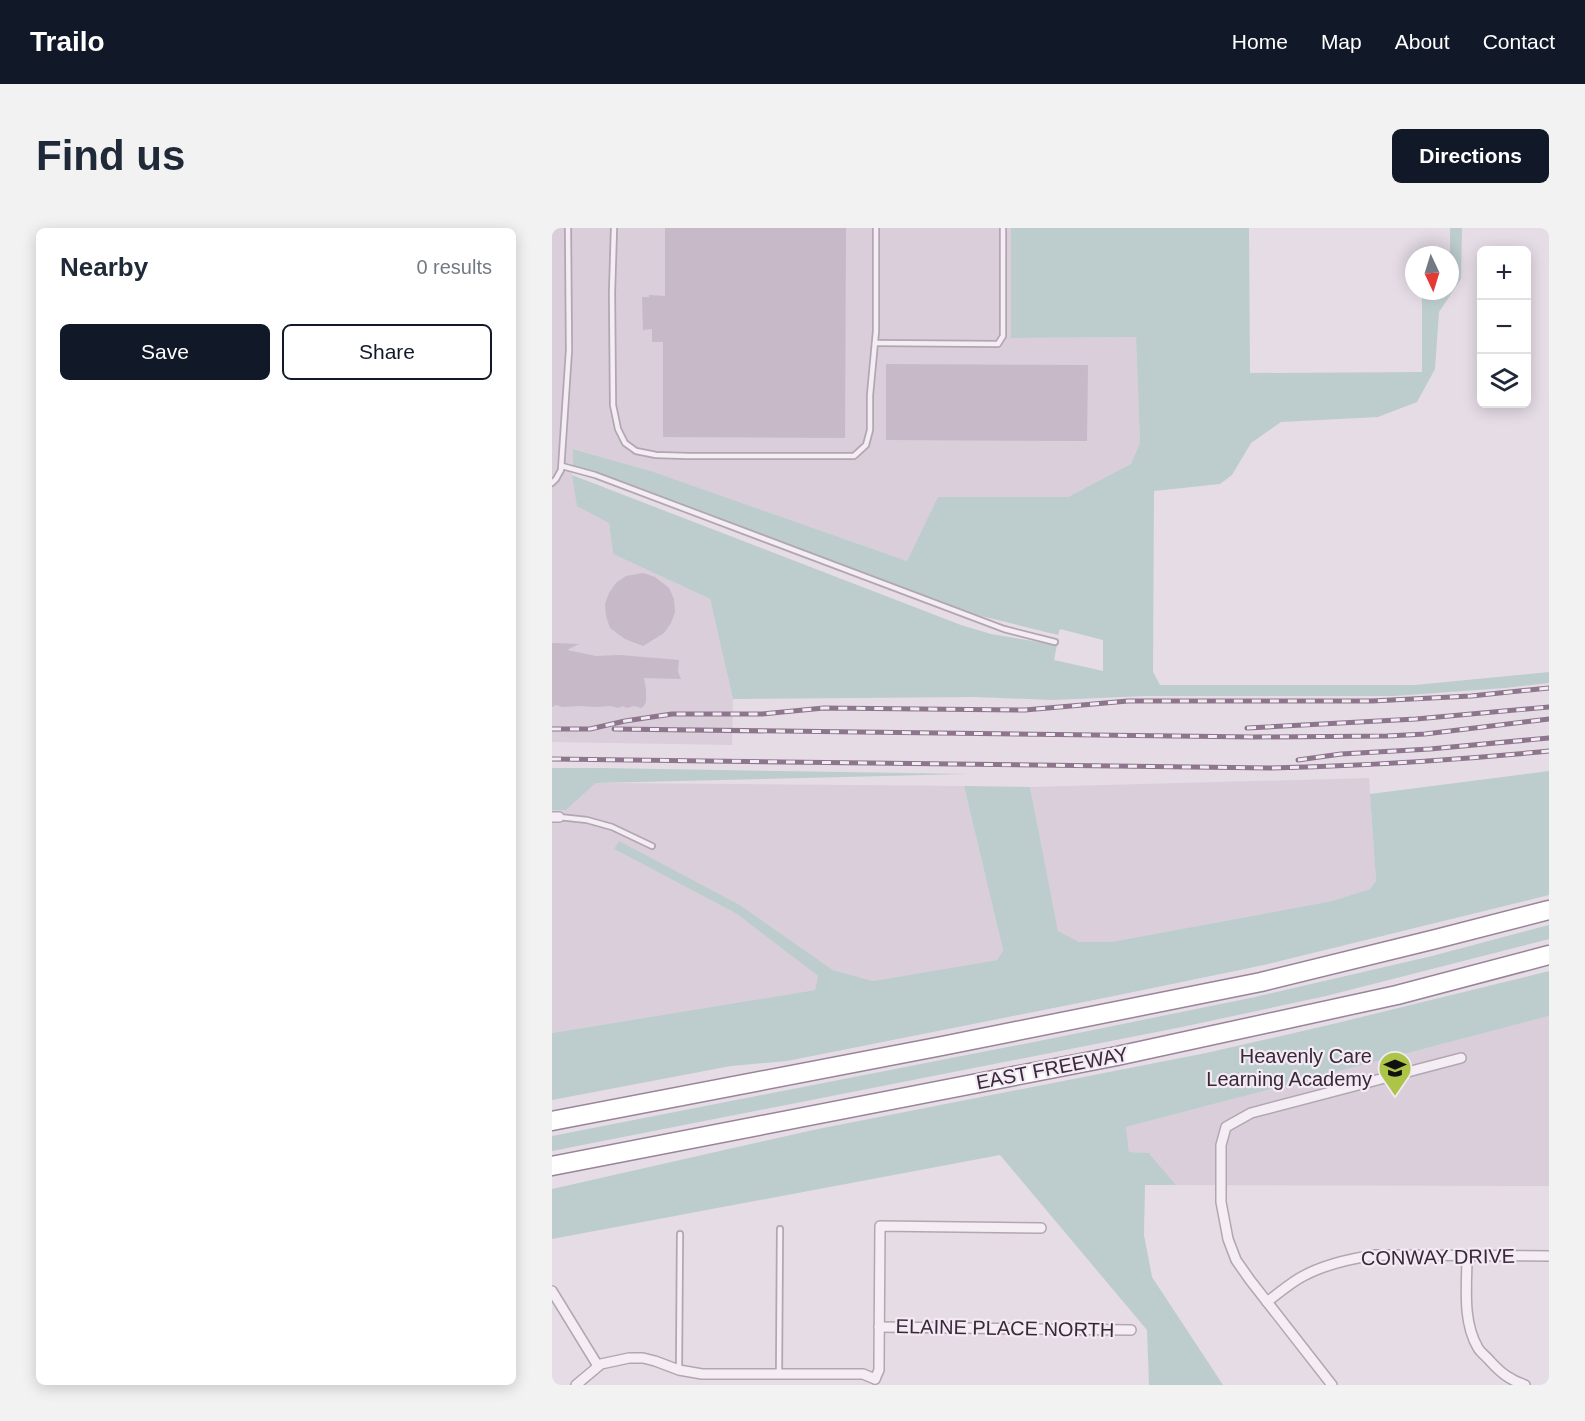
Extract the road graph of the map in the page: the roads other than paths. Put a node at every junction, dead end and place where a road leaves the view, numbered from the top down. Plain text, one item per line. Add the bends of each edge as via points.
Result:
1 (568, 228) edge
2 (614, 228) edge
3 (876, 228) edge
4 (1003, 228) edge
5 (875, 343) junction
6 (562, 466) junction
7 (552, 483) edge
8 (1055, 642) dead end
9 (555, 817) edge
10 (652, 846) dead end
11 (1549, 910) edge
12 (1549, 955) edge
13 (1461, 1058) dead end
14 (552, 1121) edge
15 (705, 1136) junction
16 (552, 1166) edge
17 (552, 1173) edge
18 (1041, 1228) dead end
19 (780, 1229) dead end
20 (680, 1234) dead end
21 (1467, 1256) junction
22 (1549, 1256) edge
23 (552, 1291) edge
24 (1267, 1302) junction
25 (879, 1327) junction
26 (1131, 1330) dead end
27 (598, 1366) junction
28 (679, 1370) junction
29 (779, 1374) junction
30 (877, 1382) edge
31 (576, 1385) edge
32 (1332, 1385) edge
33 (1525, 1385) edge

1 - 6 lane via 569,350
2 - 5 lane via 613,405 618,429 625,443 636,451 688,456 854,456 866,446 870,430
3 - 5 lane
4 - 5 lane via 1003,336 998,344
6 - 7 lane
6 - 8 lane via 1004,629
9 - 10 lane via 612,826
11 - 14 highway via 1261,982
12 - 15 highway, EAST FREEWAY via 1268,1024
13 - 24 street via 1251,1113 1227,1127 1221,1145 1221,1202 1228,1239 1236,1260
15 - 16 highway, EAST FREEWAY
15 - 17 highway
18 - 25 street via 880,1226
19 - 29 lane
20 - 28 lane
21 - 22 street, CONWAY DRIVE
21 - 24 street, CONWAY DRIVE via 1350,1259 1299,1278
21 - 33 street via 1466,1303 1478,1348 1511,1380
23 - 27 street
24 - 32 street
25 - 26 street, ELAINE PLACE NORTH
25 - 30 street
27 - 28 street via 643,1358
27 - 31 street
28 - 29 street via 702,1374
29 - 30 street via 864,1374

